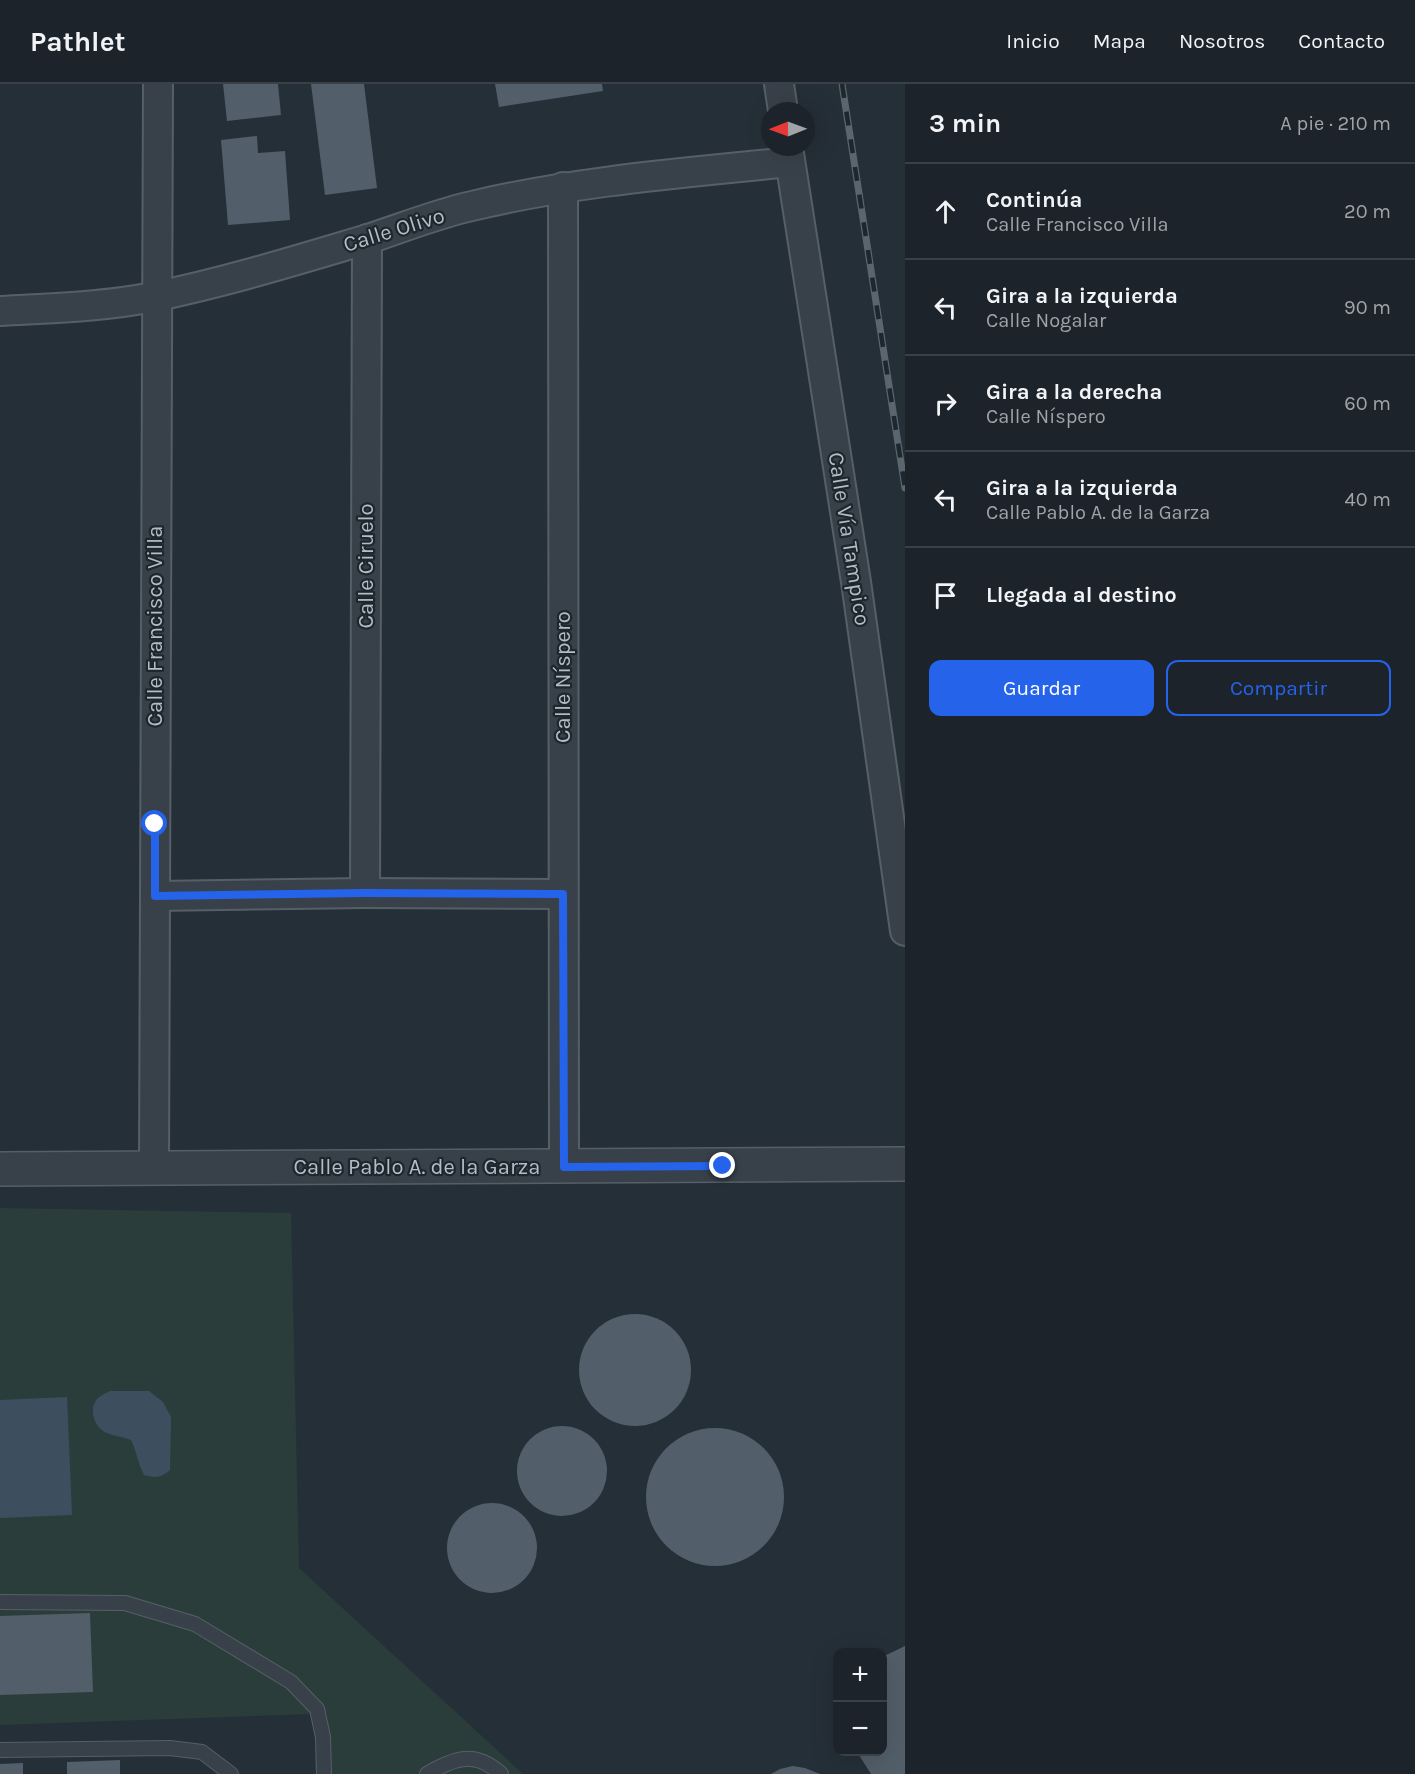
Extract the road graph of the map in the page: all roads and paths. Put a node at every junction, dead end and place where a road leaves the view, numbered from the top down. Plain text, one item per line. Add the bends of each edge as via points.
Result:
1 (158, 84) edge
2 (779, 84) edge
3 (782, 102) edge
4 (775, 156) edge
5 (789, 156) edge
6 (563, 187) junction
7 (367, 239) junction
8 (156, 296) junction
9 (0, 310) edge
10 (365, 893) junction
11 (563, 894) junction
12 (155, 896) junction
13 (905, 931) edge
14 (905, 1164) edge
15 (564, 1167) junction
16 (154, 1168) junction
17 (0, 1169) edge
18 (0, 1602) edge
19 (0, 1750) edge
20 (231, 1774) edge
21 (324, 1774) edge
22 (427, 1774) edge
23 (501, 1774) edge

1 - 8 street, Calle Francisco Villa
2 - 3 street
4 - 6 street, Calle Olivo
5 - 13 street, Calle Vía Tampico via 856,582
6 - 7 street, Calle Olivo via 468,206
6 - 11 street, Calle Níspero
7 - 8 street, Calle Olivo
7 - 10 street, Calle Ciruelo
8 - 9 street, Calle Olivo via 120,303
8 - 12 street, Calle Francisco Villa
10 - 11 street
10 - 12 street
11 - 15 street, Calle Níspero
12 - 16 street, Calle Francisco Villa
14 - 15 street, Calle Pablo A. de la Garza
15 - 16 street, Calle Pablo A. de la Garza
16 - 17 street, Calle Pablo A. de la Garza
18 - 21 lane via 125,1603 195,1624 291,1682 317,1709
19 - 20 lane via 170,1748 202,1752
22 - 23 lane via 448,1762 470,1757

